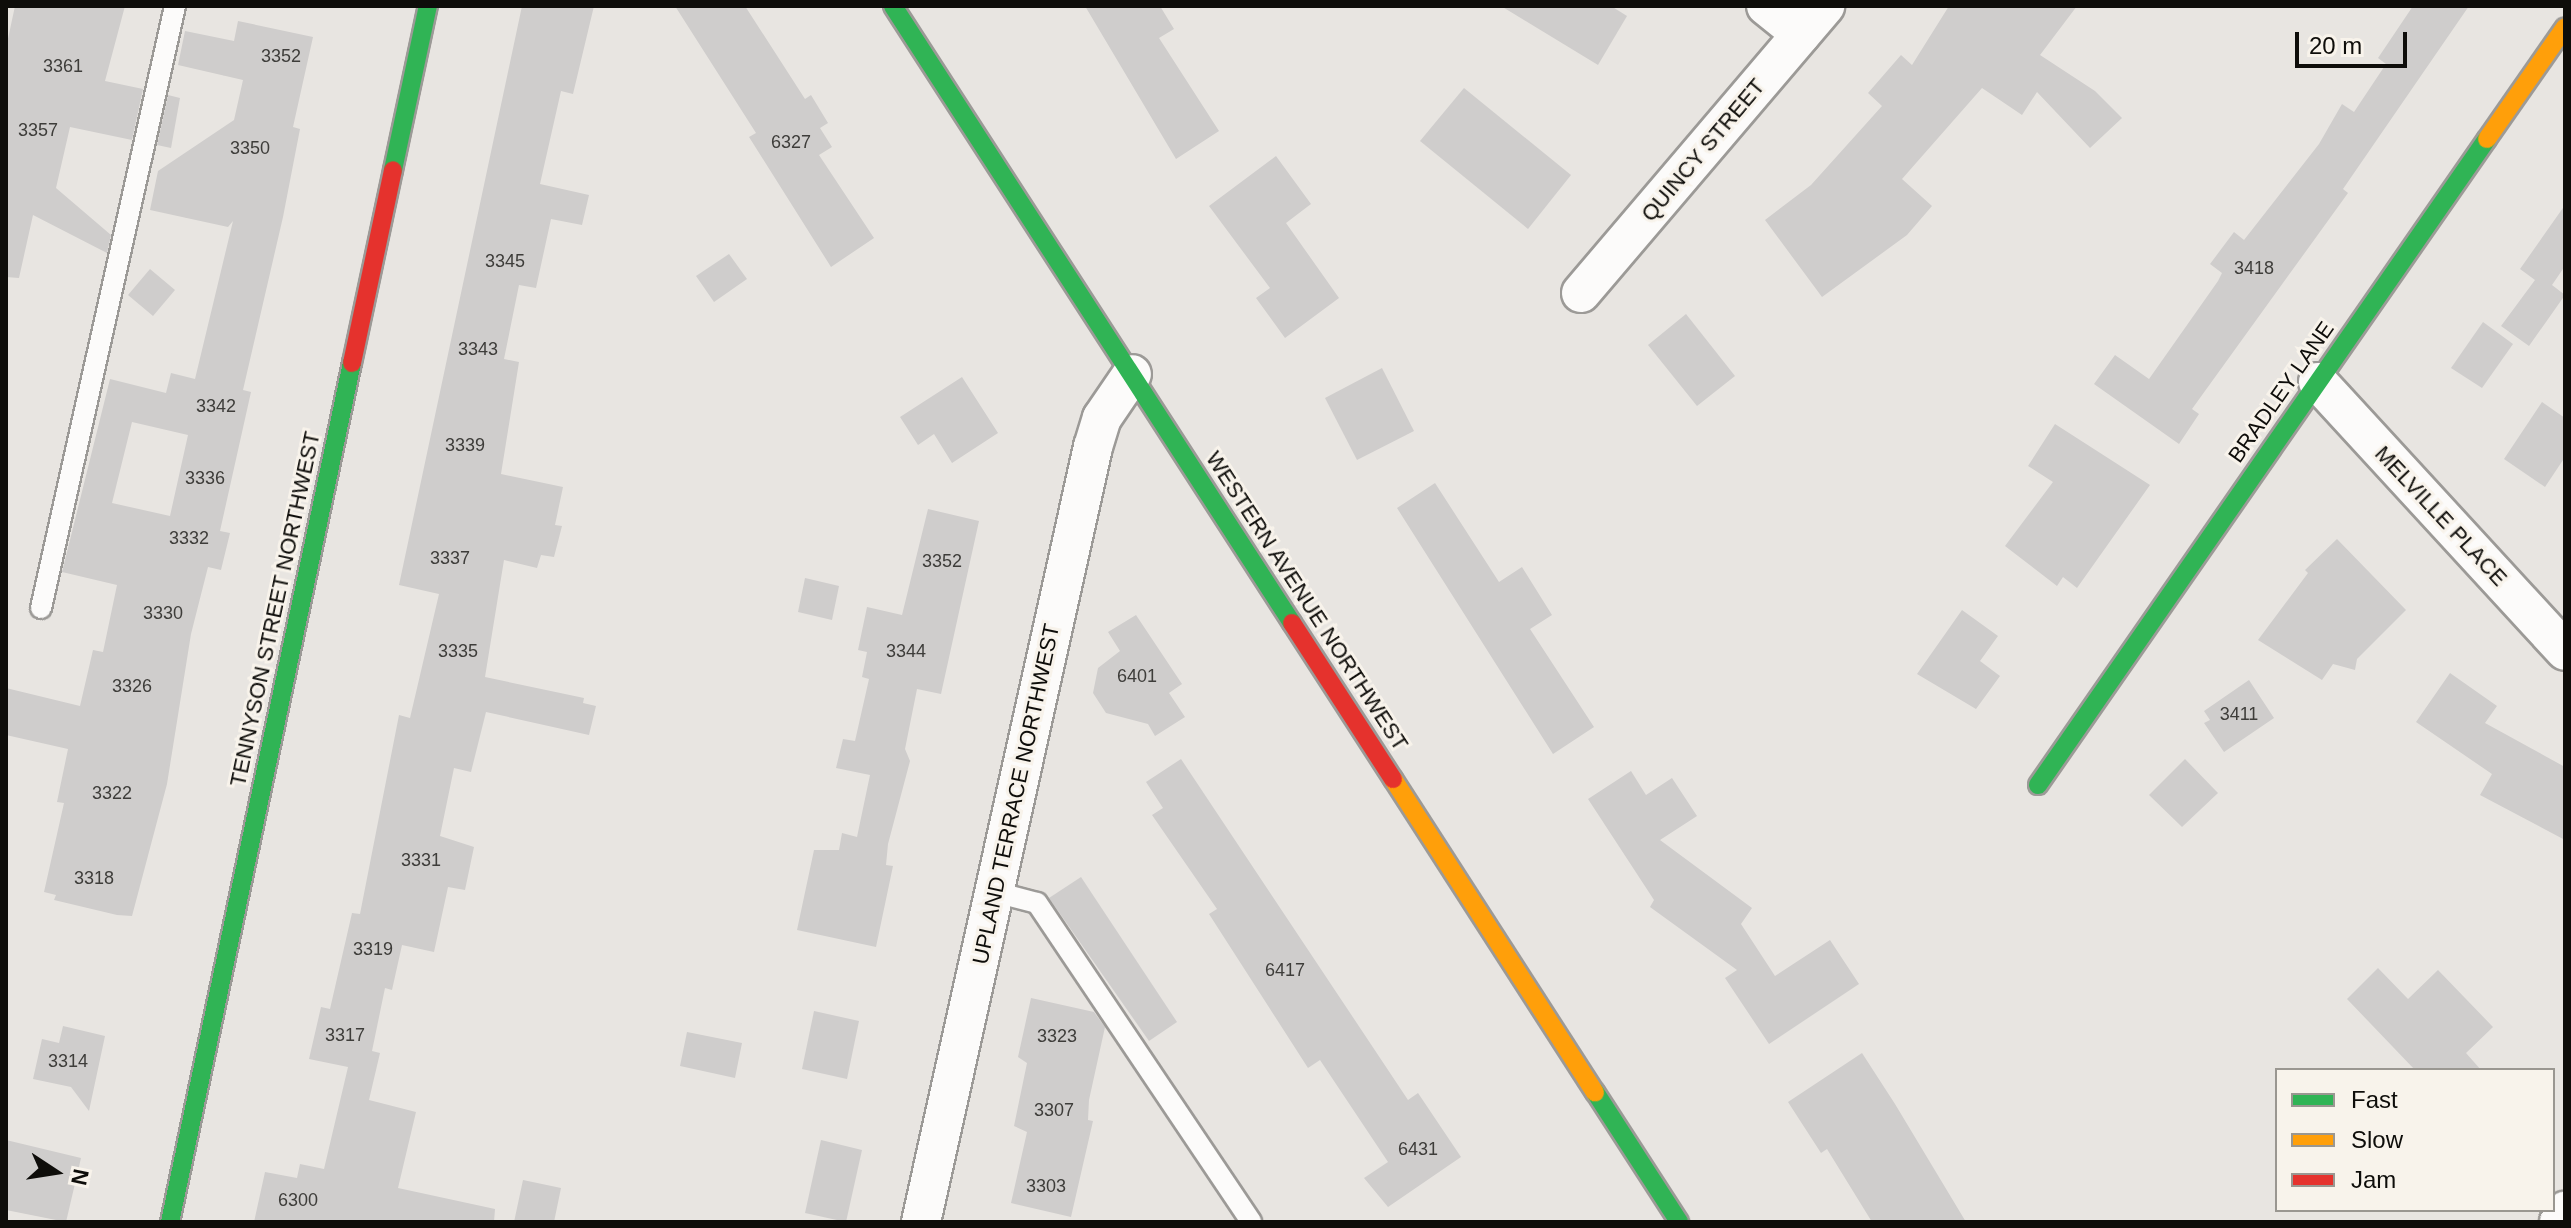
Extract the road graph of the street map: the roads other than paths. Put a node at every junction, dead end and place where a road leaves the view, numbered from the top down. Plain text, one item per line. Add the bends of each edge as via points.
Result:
1 (175, 6) edge
2 (428, 6) edge
3 (893, 6) edge
4 (1766, 6) edge
5 (1825, 6) edge
6 (2565, 27) edge
7 (1801, 34) junction
8 (1581, 293) dead end
9 (1132, 374) junction
10 (2318, 382) junction
11 (41, 608) dead end
12 (2565, 651) edge
13 (2038, 785) dead end
14 (995, 892) junction
15 (2565, 1211) edge
16 (170, 1222) edge
17 (921, 1222) edge
18 (1251, 1222) edge
19 (1679, 1222) edge
20 (2559, 1222) edge

1 - 11 lane
2 - 16 street, TENNYSON STREET NORTHWEST
3 - 9 street, WESTERN AVENUE NORTHWEST
4 - 7 street
5 - 7 street, QUINCY STREET
6 - 10 street, BRADLEY LANE
7 - 8 street, QUINCY STREET
9 - 14 street, UPLAND TERRACE NORTHWEST via 1102,418 1093,447
9 - 19 street, WESTERN AVENUE NORTHWEST
10 - 12 street, MELVILLE PLACE
10 - 13 street, BRADLEY LANE
14 - 17 street, UPLAND TERRACE NORTHWEST
14 - 18 lane via 1037,903
15 - 20 street

